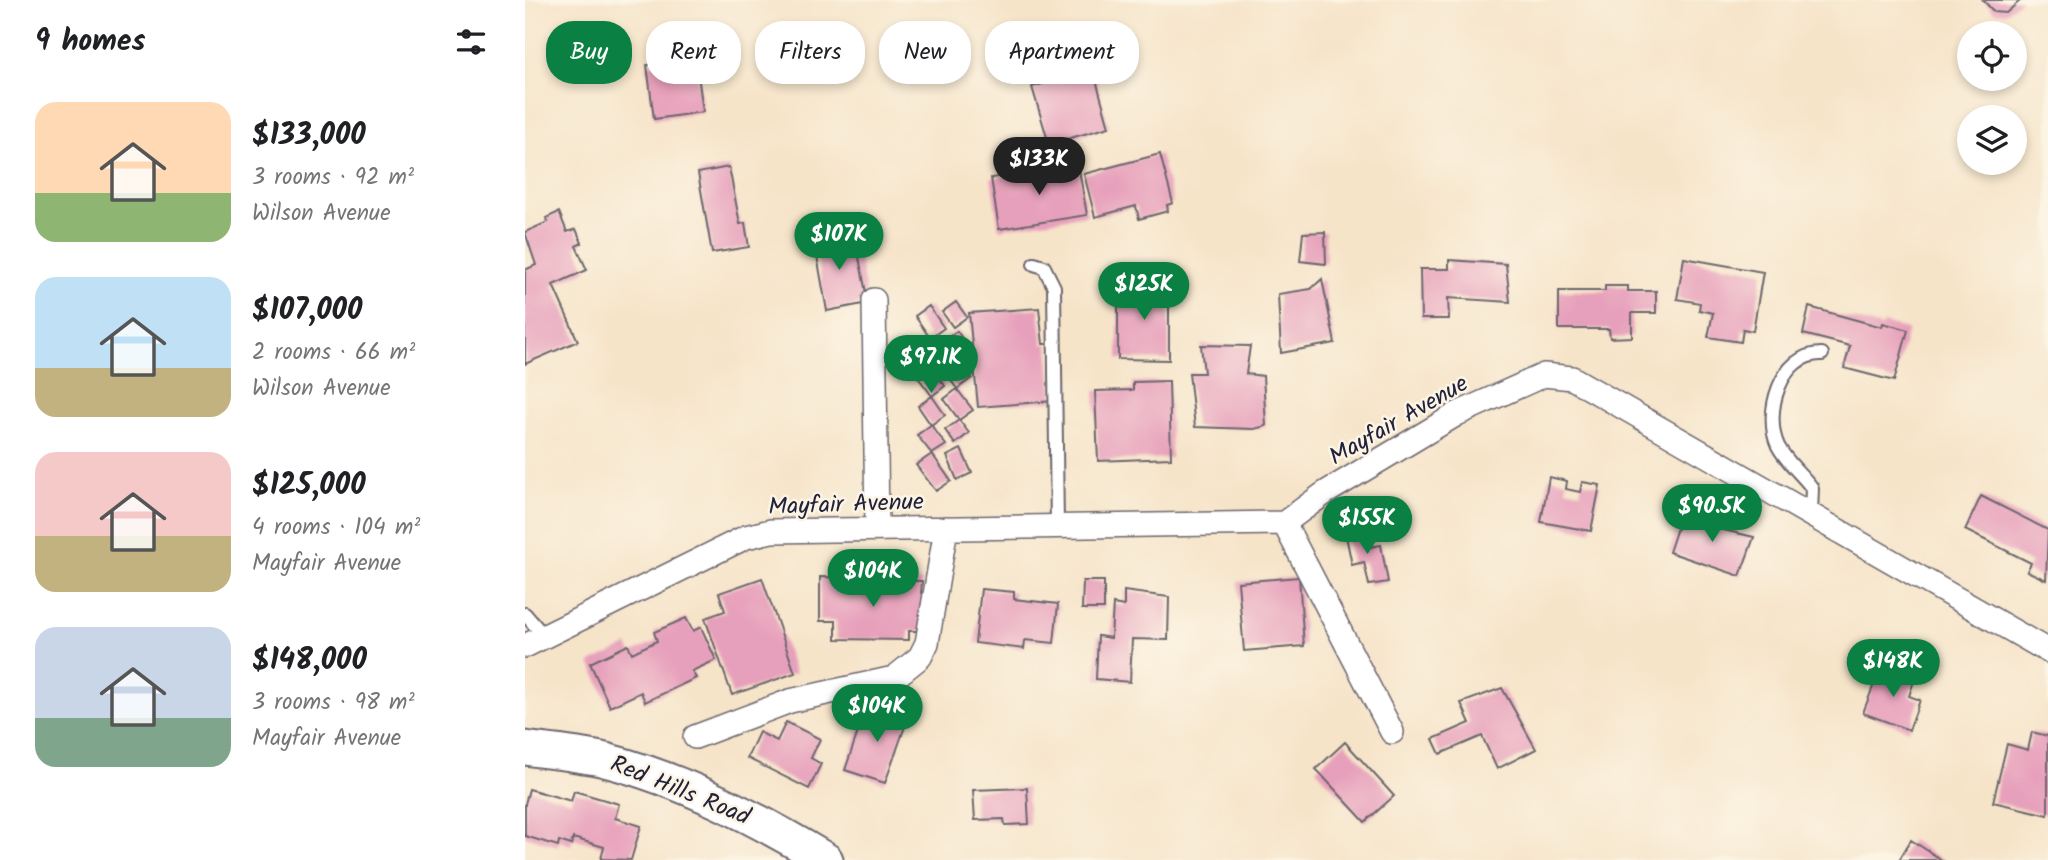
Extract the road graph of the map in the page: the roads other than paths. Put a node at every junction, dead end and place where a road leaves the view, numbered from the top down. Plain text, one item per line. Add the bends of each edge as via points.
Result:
1 (1034, 264) dead end
2 (874, 300) dead end
3 (1822, 354) dead end
4 (1811, 513) junction
5 (1284, 523) junction
6 (1057, 527) junction
7 (946, 528) junction
8 (877, 529) junction
9 (525, 614) edge
10 (534, 641) edge
11 (2048, 651) edge
12 (1392, 732) dead end
13 (695, 737) dead end
14 (525, 748) edge
15 (826, 860) edge

1 - 6 lane via 1044,267 1054,287
2 - 8 street
3 - 4 lane via 1805,356 1790,369 1771,421 1787,461 1812,488
4 - 5 street, Mayfair Avenue via 1572,378 1544,375 1457,414 1325,493
4 - 11 street, Mayfair Avenue
5 - 6 street, Mayfair Avenue
5 - 12 street
6 - 7 street, Mayfair Avenue
7 - 8 street, Mayfair Avenue
7 - 13 street via 921,657 894,678 790,701
8 - 10 street, Mayfair Avenue via 797,528 746,537
9 - 10 lane
14 - 15 main road, Red Hills Road via 605,760 707,797

